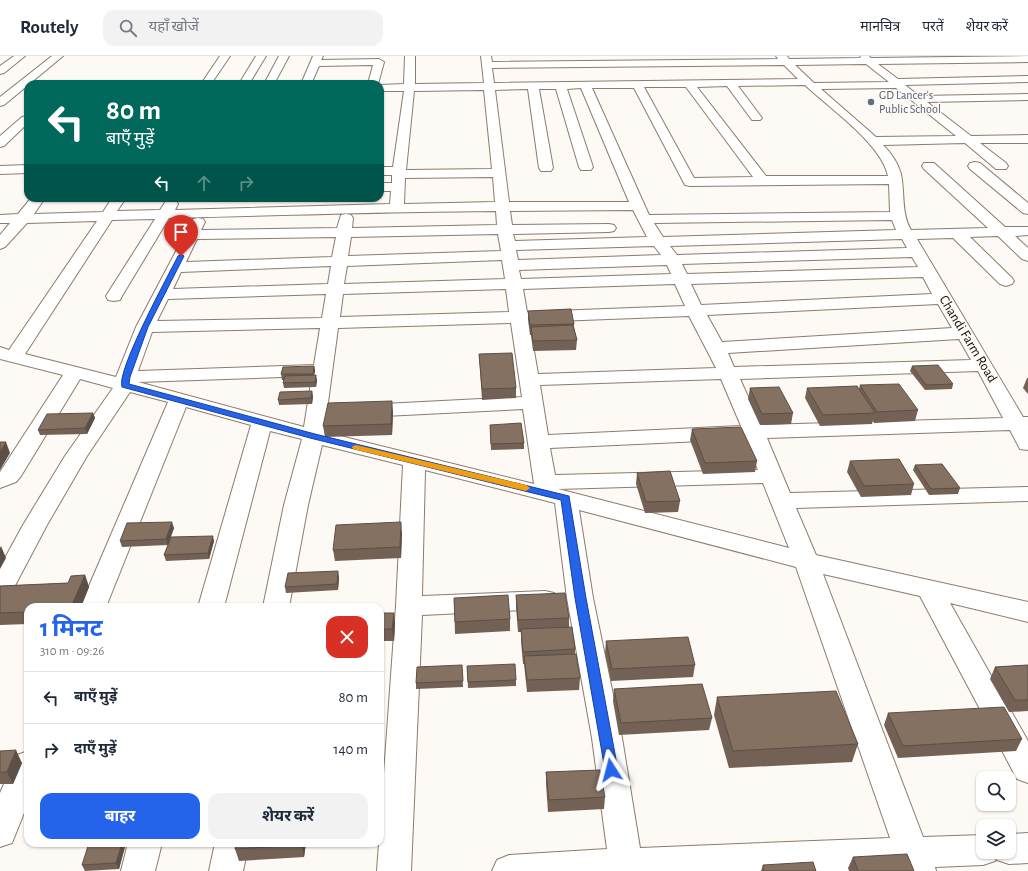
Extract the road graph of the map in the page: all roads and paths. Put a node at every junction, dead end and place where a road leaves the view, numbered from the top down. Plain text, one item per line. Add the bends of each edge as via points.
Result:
1 (20, 56) edge
2 (58, 56) edge
3 (225, 56) edge
4 (261, 56) edge
5 (284, 56) edge
6 (410, 56) edge
7 (990, 58) edge
8 (1022, 58) edge
9 (784, 59) edge
10 (316, 60) edge
11 (866, 63) edge
12 (1028, 70) edge
13 (0, 71) edge
14 (487, 71) edge
15 (883, 73) junction
16 (670, 74) dead end
17 (806, 77) junction
18 (687, 78) junction
19 (1028, 79) edge
20 (28, 80) edge
21 (209, 80) edge
22 (246, 80) edge
23 (272, 80) edge
24 (308, 80) edge
25 (374, 80) edge
26 (730, 83) junction
27 (896, 83) junction
28 (24, 84) edge
29 (637, 84) junction
30 (585, 85) junction
31 (533, 86) junction
32 (562, 86) junction
33 (384, 88) edge
34 (409, 88) junction
35 (1028, 97) edge
36 (916, 99) junction
37 (0, 103) edge
38 (949, 112) dead end
39 (934, 113) junction
40 (756, 118) dead end
41 (24, 121) edge
42 (1028, 139) edge
43 (967, 140) junction
44 (1012, 140) junction
45 (874, 141) junction
46 (0, 143) edge
47 (1028, 151) edge
48 (929, 166) dead end
49 (975, 166) dead end
50 (1001, 166) dead end
51 (586, 167) dead end
52 (546, 168) dead end
53 (24, 169) edge
54 (0, 170) edge
55 (384, 172) edge
56 (499, 173) junction
57 (399, 177) junction
58 (762, 180) junction
59 (895, 180) junction
60 (384, 186) edge
61 (35, 202) edge
62 (117, 202) edge
63 (173, 202) edge
64 (209, 202) edge
65 (502, 206) junction
66 (397, 208) junction
67 (348, 209) junction
68 (1028, 210) edge
69 (204, 212) junction
70 (166, 214) junction
71 (108, 215) junction
72 (898, 216) junction
73 (23, 218) junction
74 (0, 219) edge
75 (641, 225) junction
76 (505, 229) junction
77 (1028, 231) edge
78 (344, 232) junction
79 (1002, 232) junction
80 (957, 233) junction
81 (906, 234) junction
82 (192, 235) junction
83 (0, 244) edge
84 (917, 252) junction
85 (509, 256) junction
86 (1028, 256) edge
87 (672, 259) junction
88 (339, 261) junction
89 (176, 267) junction
90 (930, 272) junction
91 (682, 280) junction
92 (1006, 281) dead end
93 (514, 285) junction
94 (336, 290) junction
95 (162, 294) junction
96 (114, 296) dead end
97 (943, 300) junction
98 (696, 312) junction
99 (520, 317) junction
100 (330, 324) junction
101 (145, 327) junction
102 (964, 333) junction
103 (716, 348) junction
104 (7, 355) edge
105 (984, 364) junction
106 (323, 370) junction
107 (75, 372) junction
108 (728, 374) junction
109 (529, 380) junction
110 (125, 381) junction
111 (179, 399) junction
112 (533, 402) junction
113 (332, 412) junction
114 (262, 422) junction
115 (1022, 423) edge
116 (754, 432) junction
117 (313, 436) junction
118 (540, 442) junction
119 (1028, 444) edge
120 (414, 462) junction
121 (772, 476) junction
122 (0, 480) edge
123 (553, 491) junction
124 (1028, 494) edge
125 (782, 501) junction
126 (806, 561) junction
127 (930, 590) junction
128 (0, 592) edge
129 (580, 598) junction
130 (95, 603) edge
131 (212, 603) edge
132 (277, 603) edge
133 (409, 606) junction
134 (1028, 612) edge
135 (1028, 770) edge
136 (24, 774) edge
137 (0, 832) edge
138 (144, 847) edge
139 (231, 847) edge
140 (1028, 848) edge
141 (1016, 849) edge
142 (976, 851) edge
143 (915, 862) edge
144 (626, 868) edge
145 (138, 871) edge
146 (226, 871) edge
147 (394, 871) edge
148 (510, 871) edge

1 - 13 street
2 - 20 street
3 - 21 street
4 - 22 street
5 - 23 street
6 - 34 street
7 - 8 street
7 - 11 street
9 - 11 street
9 - 14 street
9 - 17 street, Chandi Farm Road
10 - 24 street
10 - 25 street via 379,62
11 - 15 street
12 - 15 street
14 - 16 street
14 - 31 street
14 - 34 street
14 - 56 street
15 - 27 street
17 - 18 street
17 - 26 street
17 - 27 street
17 - 45 street, Chandi Farm Road
18 - 26 street
18 - 29 street
18 - 58 street
19 - 27 street
26 - 40 street
27 - 36 street
28 - 37 street
29 - 30 street
29 - 58 street via 690,182
30 - 32 street
30 - 75 street
31 - 32 street
31 - 52 street
32 - 51 street
33 - 34 street
34 - 57 street
35 - 36 street
36 - 39 street
38 - 39 street
39 - 43 street
41 - 46 street
42 - 44 street
43 - 44 street
43 - 45 street
43 - 50 street
44 - 47 street
45 - 59 street, Chandi Farm Road via 892,166
48 - 79 street
49 - 68 street
53 - 54 street
55 - 57 street
56 - 57 street
56 - 65 street
57 - 60 street
57 - 66 street
58 - 59 street
59 - 72 street, Chandi Farm Road
61 - 73 street
62 - 71 street
63 - 70 street
64 - 69 street
65 - 66 street
65 - 75 street
65 - 76 street
66 - 67 street
67 - 69 street
67 - 78 street
69 - 70 street
69 - 82 street
70 - 71 street
70 - 96 street
71 - 73 street
71 - 104 street
72 - 75 street
72 - 81 street, Chandi Farm Road
73 - 74 street
73 - 83 street
75 - 76 street
75 - 81 street
75 - 85 street
75 - 87 street
76 - 78 street
76 - 85 street
77 - 79 street
78 - 82 street
78 - 88 street
79 - 80 street
79 - 86 street
80 - 81 street
80 - 92 street
81 - 84 street, Chandi Farm Road
82 - 89 street
84 - 87 street
84 - 90 street, Chandi Farm Road
85 - 87 street
85 - 88 street
85 - 93 street
87 - 91 street
88 - 89 street
88 - 94 street
89 - 95 street
90 - 91 street
90 - 97 street, Chandi Farm Road
91 - 93 street
91 - 98 street
93 - 94 street
93 - 99 street
94 - 95 street
94 - 100 street
95 - 101 street
97 - 98 street
97 - 102 street, Chandi Farm Road
98 - 99 street
98 - 103 street
99 - 100 street
99 - 109 street
100 - 101 street
100 - 106 street
101 - 110 street
102 - 103 street
102 - 105 street, Chandi Farm Road
103 - 108 street
104 - 107 street
105 - 108 street
105 - 115 street, Chandi Farm Road
106 - 110 street
106 - 113 street
107 - 110 street
107 - 122 street via 13,471 8,477
108 - 109 street
108 - 116 street
109 - 112 street
110 - 111 street
110 - 128 street via 35,525
111 - 114 street
111 - 130 street
112 - 113 street
112 - 118 street
113 - 117 street
114 - 117 street
114 - 131 street
115 - 116 street
115 - 119 street, Chandi Farm Road
116 - 118 street
116 - 121 street
117 - 120 street
117 - 132 street
118 - 123 street
120 - 123 street
120 - 133 street
121 - 123 street
121 - 125 street
123 - 126 street
123 - 129 street
124 - 125 street
125 - 126 street
126 - 127 street
126 - 143 street
127 - 134 street
127 - 135 street
129 - 133 street
129 - 144 street via 606,738
133 - 147 street
136 - 137 street
138 - 145 street
139 - 146 street
140 - 141 street
142 - 143 street
143 - 144 street
144 - 148 street

